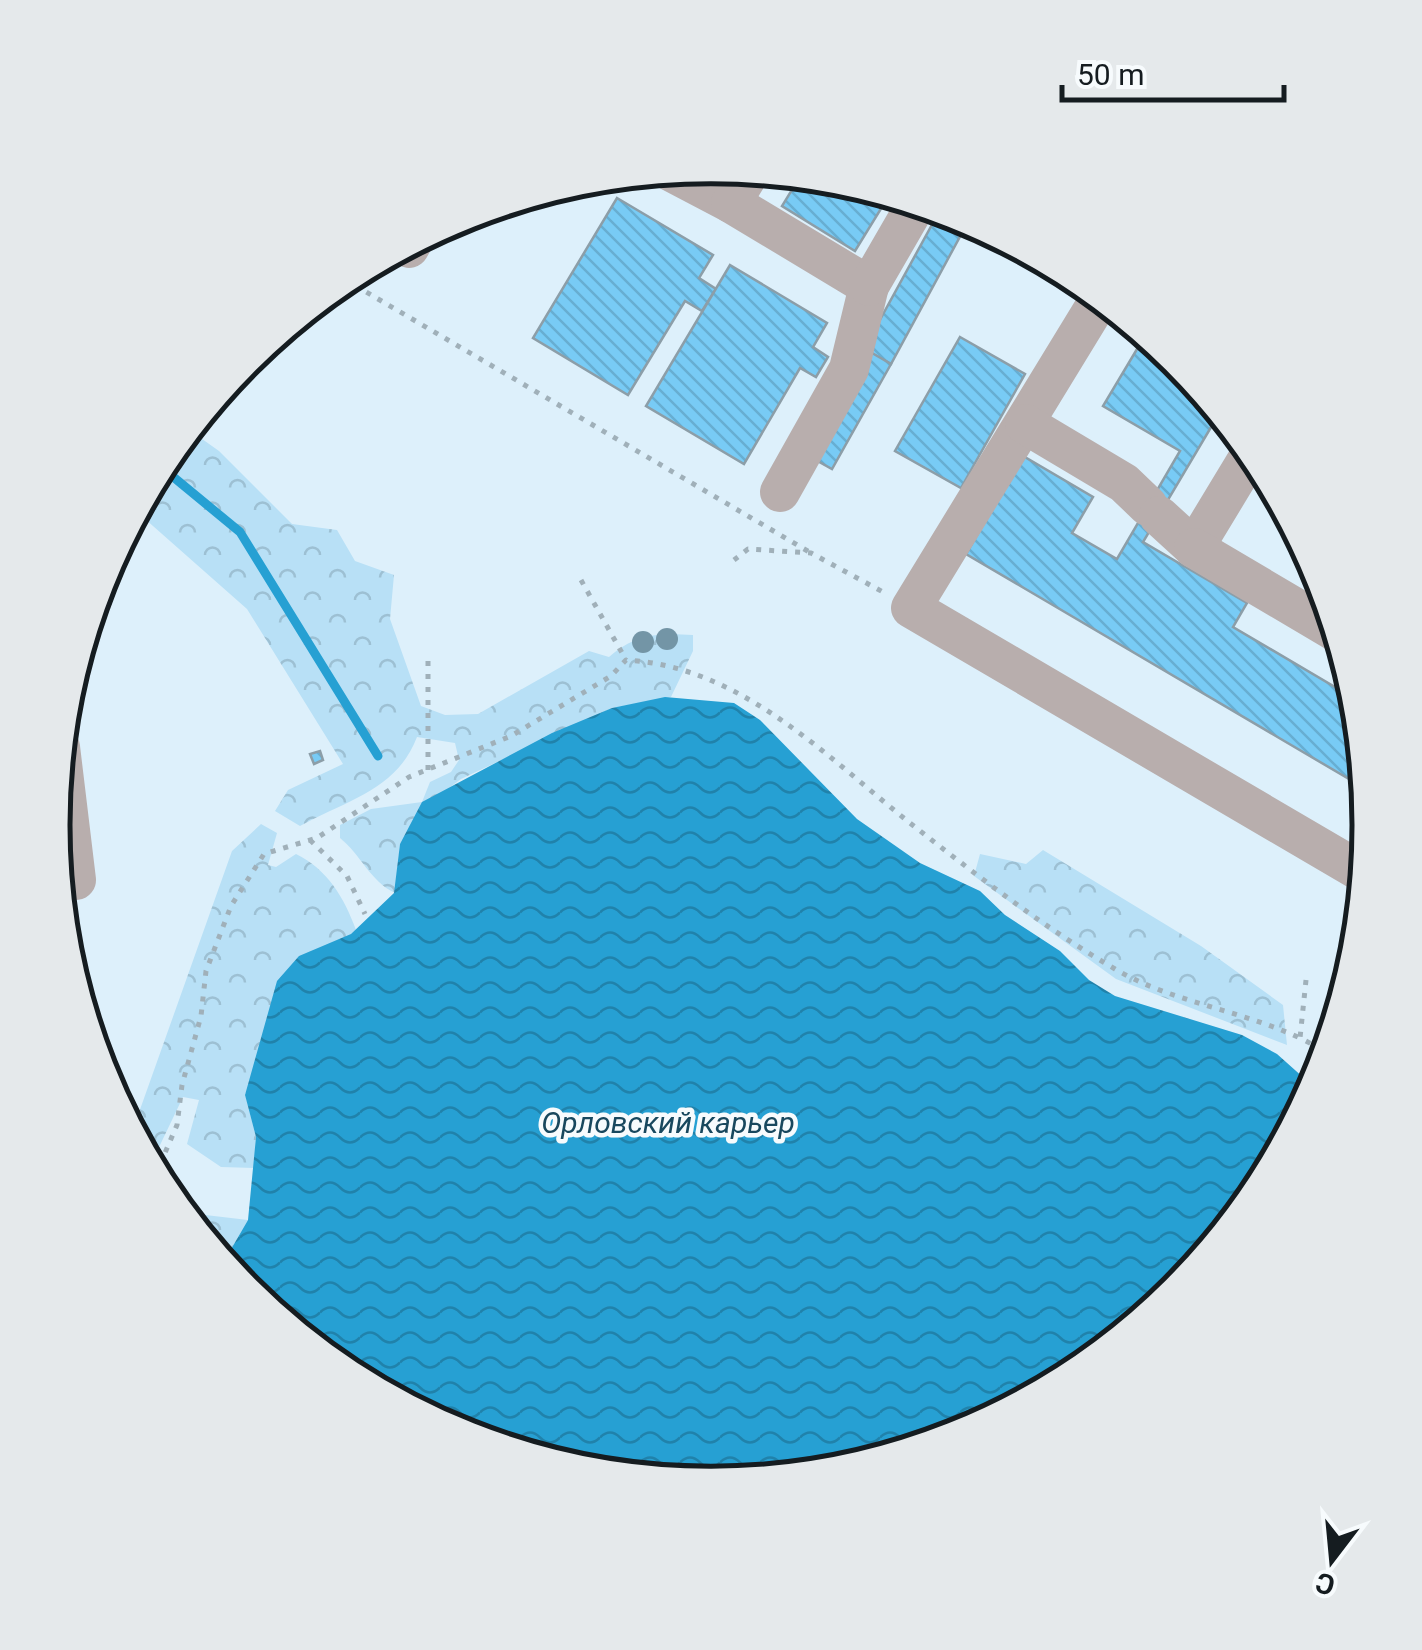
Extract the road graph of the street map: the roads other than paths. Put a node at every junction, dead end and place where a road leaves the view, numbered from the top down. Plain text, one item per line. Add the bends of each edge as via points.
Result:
1 (741, 187) edge
2 (910, 216) edge
3 (869, 286) junction
4 (1093, 310) edge
5 (1025, 424) junction
6 (1243, 467) edge
7 (780, 492) dead end
8 (1194, 548) junction
9 (1319, 623) edge
10 (70, 841) edge
11 (1351, 866) edge
12 (76, 880) dead end

1 - 3 lane
2 - 3 lane
3 - 7 lane via 849,369
4 - 5 lane
5 - 8 lane via 1124,484
5 - 11 lane via 912,608
6 - 8 lane
8 - 9 lane
10 - 12 lane

